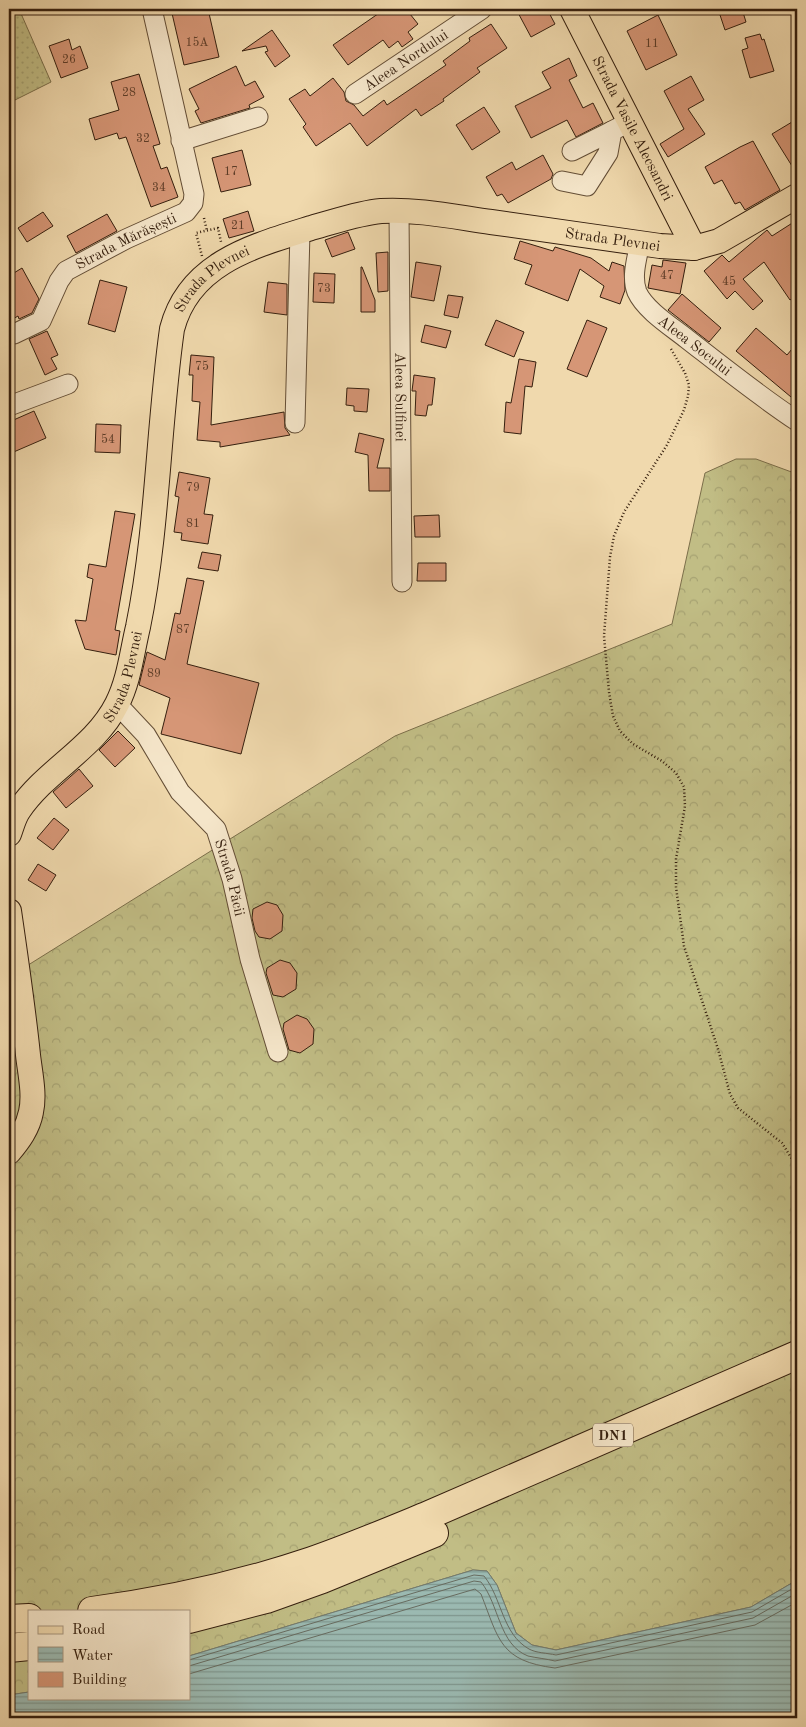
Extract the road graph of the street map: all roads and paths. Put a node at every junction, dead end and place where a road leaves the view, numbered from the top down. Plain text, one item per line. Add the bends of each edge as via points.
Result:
1 (152, 9) edge
2 (482, 9) edge
3 (572, 9) edge
4 (354, 94) dead end
5 (258, 117) dead end
6 (621, 126) junction
7 (181, 141) junction
8 (572, 151) dead end
9 (562, 181) dead end
10 (797, 196) edge
11 (399, 211) junction
12 (204, 217) dead end
13 (218, 228) dead end
14 (207, 231) junction
15 (300, 232) junction
16 (640, 243) junction
17 (694, 248) junction
18 (202, 257) dead end
19 (9, 334) edge
20 (668, 344) dead end
21 (68, 384) dead end
22 (9, 406) edge
23 (797, 421) edge
24 (295, 423) dead end
25 (402, 582) dead end
26 (117, 704) junction
27 (14, 812) edge
28 (9, 834) edge
29 (9, 911) edge
30 (17, 1021) edge
31 (278, 1052) dead end
32 (9, 1152) edge
33 (797, 1167) edge
34 (797, 1355) edge
35 (797, 1374) edge
36 (99, 1610) edge
37 (28, 1618) edge
38 (9, 1619) edge
39 (190, 1619) edge
40 (28, 1646) edge
41 (9, 1648) edge

1 - 7 street, Strada Mărășești
2 - 4 street, Aleea Nordului
3 - 6 main road, Strada Vasile Alecsandri
5 - 7 street
6 - 8 street
6 - 9 street via 587,186
6 - 17 main road, Strada Vasile Alecsandri
7 - 19 street, Strada Mărășești via 194,194 190,209 66,271 58,280 41,321
10 - 17 main road, Strada Plevnei via 728,237
11 - 15 main road, Strada Plevnei via 366,214
11 - 16 main road, Strada Plevnei
11 - 25 street, Aleea Sulfinei
12 - 14 path
13 - 14 path
14 - 18 path via 196,234
15 - 24 street
15 - 26 main road, Strada Plevnei via 226,260 189,291 176,312 167,361 145,585 131,660
16 - 17 main road, Strada Plevnei
16 - 23 street, Aleea Socului via 635,276 640,299 711,358
20 - 33 path via 685,373 688,396 667,445 624,512 614,536 604,636 609,692 613,716 620,731 633,744 676,773 684,787 685,806 676,878 679,918 684,946 730,1094 738,1108 782,1143
21 - 22 street
26 - 27 main road, Strada Plevnei via 96,734
26 - 31 street, Strada Păcii via 146,735 180,792 216,829
27 - 28 main road, Strada Plevnei
29 - 30 main road
30 - 32 main road via 32,1096 32,1112 19,1140
34 - 36 highway, DN1 via 370,1540 222,1587
35 - 39 highway, DN1 via 377,1558 266,1599
37 - 38 highway
40 - 41 highway

